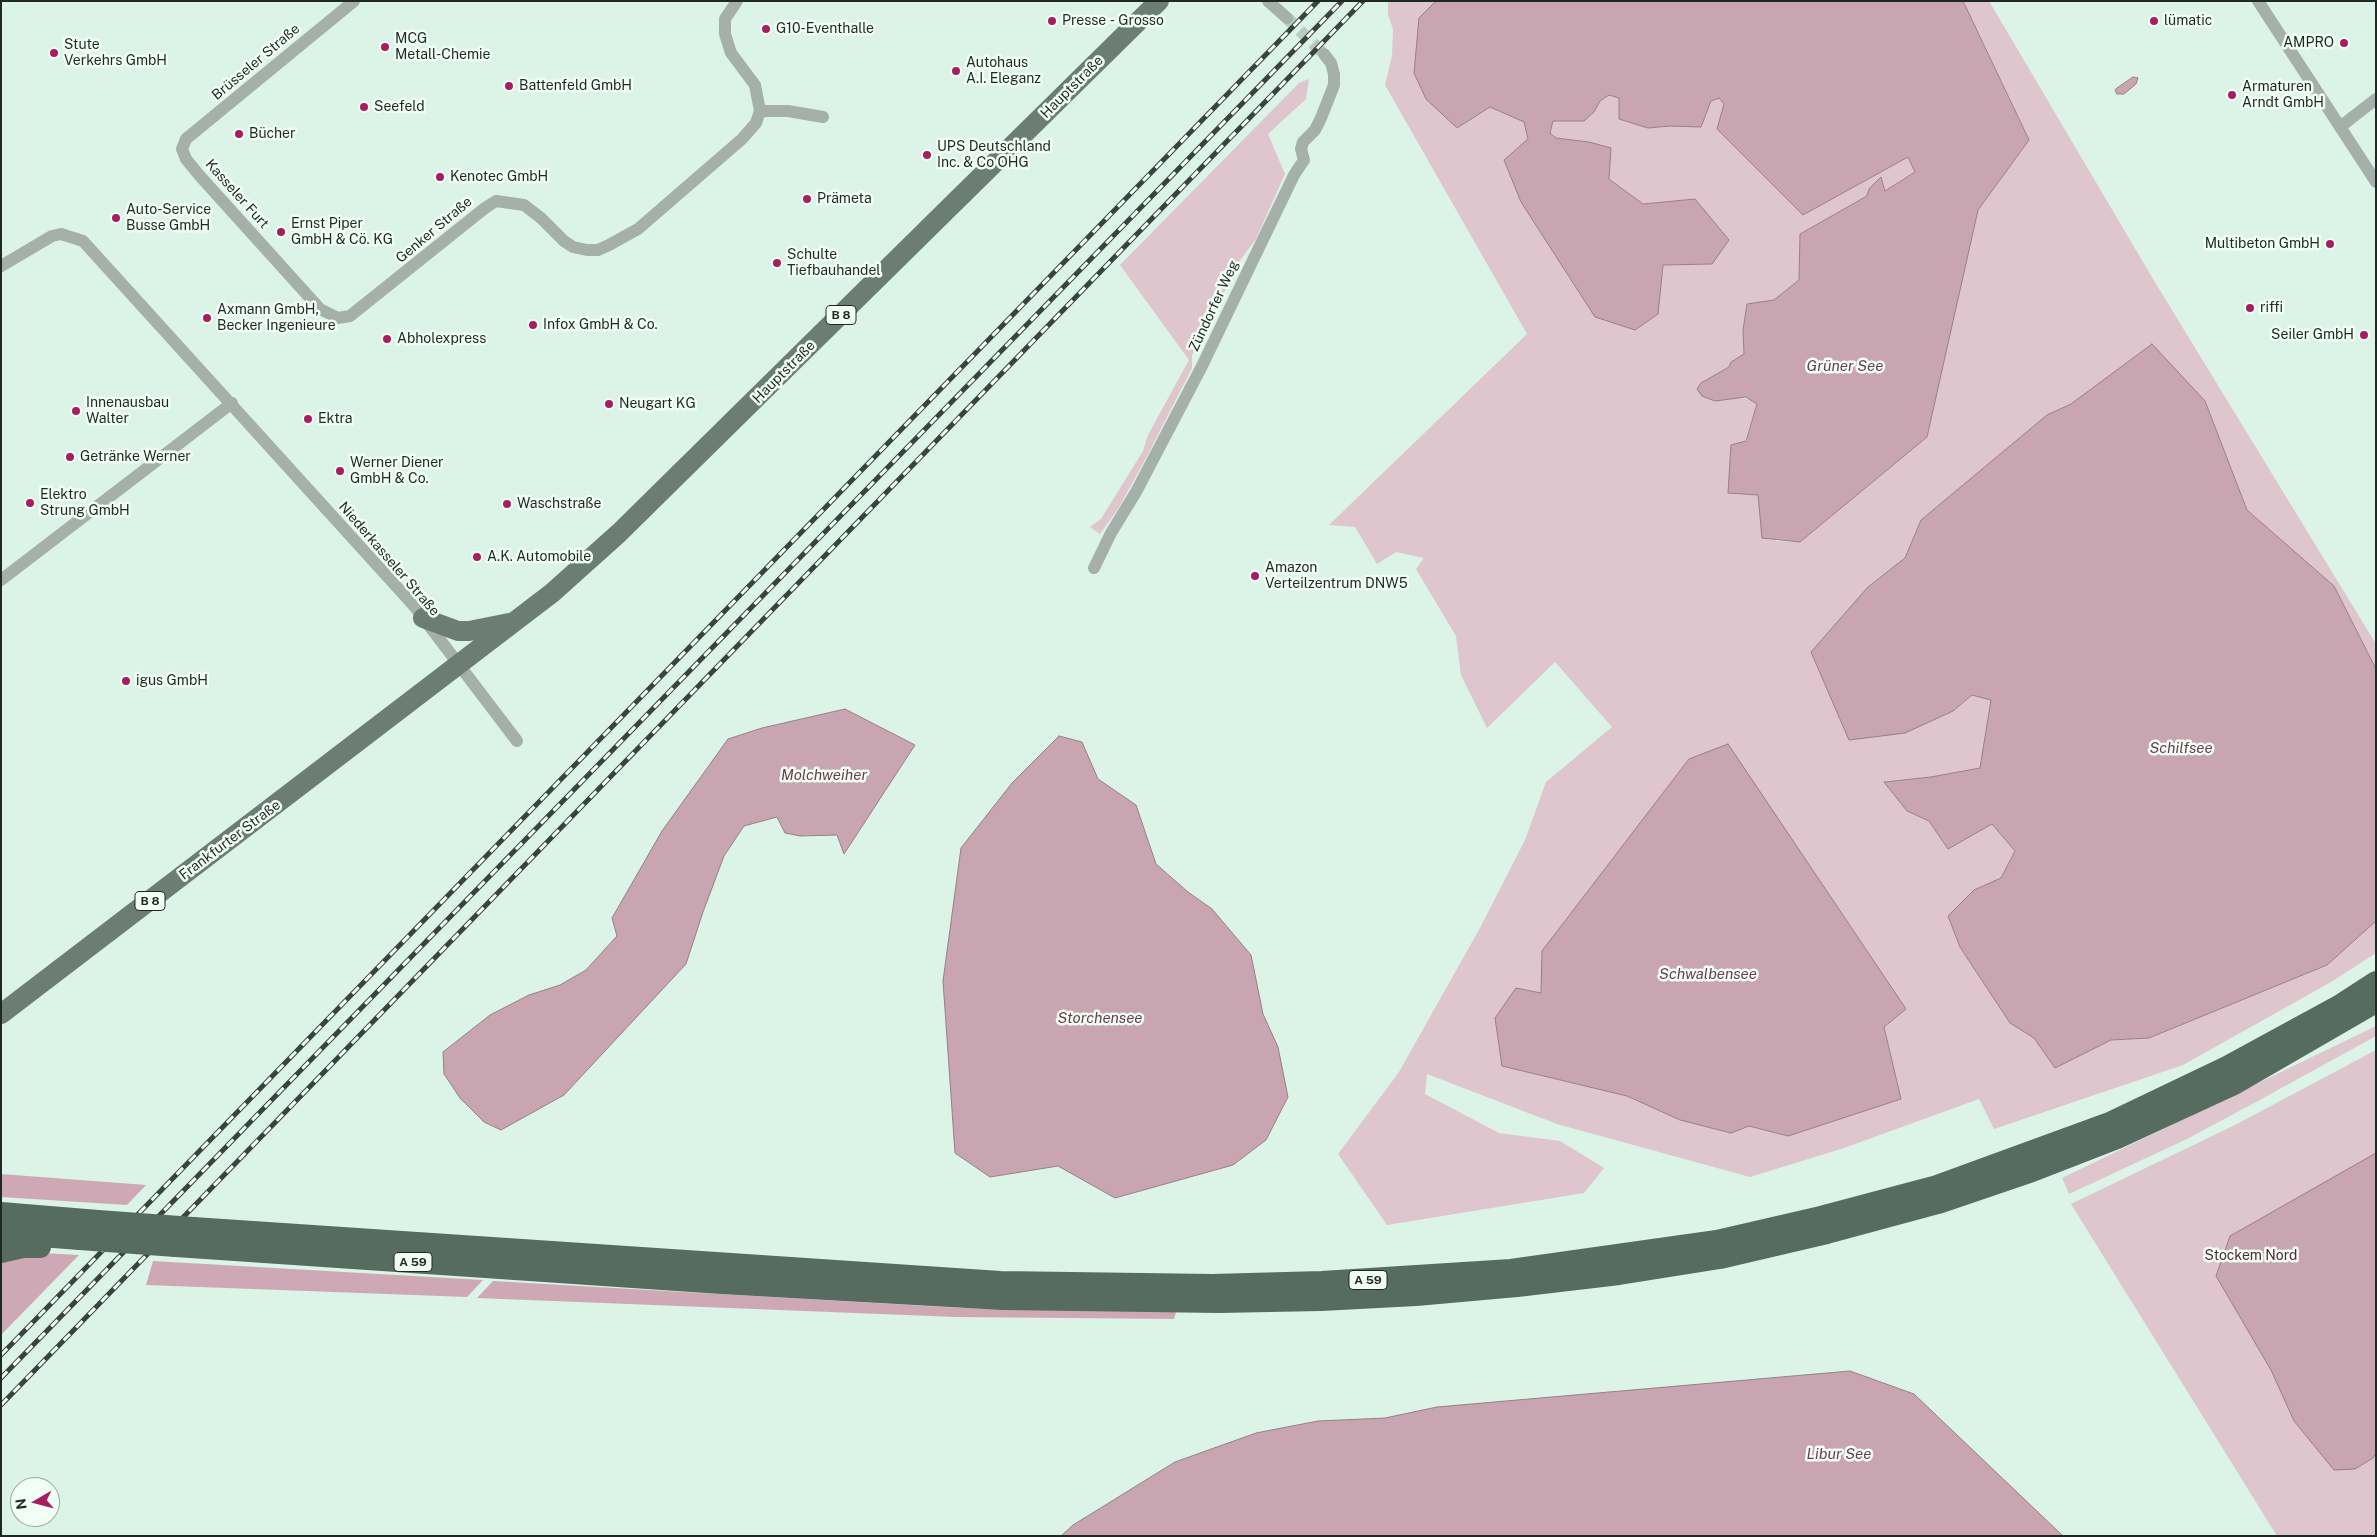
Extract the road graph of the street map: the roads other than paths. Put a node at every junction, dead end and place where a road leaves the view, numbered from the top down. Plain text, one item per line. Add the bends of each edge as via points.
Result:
1 (354, 1) edge
2 (737, 1) edge
3 (1159, 1) edge
4 (1268, 1) edge
5 (2258, 1) edge
6 (1287, 18) tunnel mouth
7 (1324, 54) tunnel mouth
8 (2376, 99) edge
9 (760, 111) junction
10 (823, 117) dead end
11 (2340, 127) junction
12 (182, 149) joint
13 (2376, 182) edge
14 (1, 266) edge
15 (338, 318) joint
16 (232, 403) junction
17 (1094, 568) dead end
18 (1, 580) edge
19 (423, 618) junction
20 (516, 622) junction
21 (459, 664) junction
22 (517, 741) dead end
23 (2376, 982) edge
24 (2376, 1002) edge
25 (1, 1014) edge
26 (1, 1213) edge
27 (1, 1233) edge
28 (76, 1243) junction
29 (1, 1252) edge

1 - 12 street, Brüsseler Straße via 186,139
2 - 9 street via 725,20 725,34 731,53 755,84
3 - 20 main road, Hauptstraße / B 8 via 620,534
4 - 6 street
5 - 11 street
7 - 17 street, Zündorfer Weg via 1331,63 1334,85 1318,124 1301,149 1304,160 1190,391
8 - 11 street
9 - 10 street via 788,111
9 - 15 street, Genker Straße via 756,123 742,139 620,241 598,250 573,247 524,205 496,201 350,316
11 - 13 street
12 - 15 street, Kasseler Furt via 199,175 320,309
14 - 16 street, Niederkasseler Straße via 52,236 61,234 83,241
16 - 18 street
16 - 19 street, Niederkasseler Straße
19 - 20 main road via 469,632
19 - 21 street, Niederkasseler Straße
20 - 21 main road, Hauptstraße / B 8
21 - 22 street, Niederkasseler Straße
21 - 25 main road, Frankfurter Straße / B 8
23 - 26 highway, A 59, bridge via 2339,1006 2227,1067 2112,1122 1934,1187 1717,1241 1511,1270 1221,1285 1000,1282
24 - 28 highway, A 59, bridge via 2234,1084 2117,1138 1938,1203 1720,1258 1517,1286 1302,1300 1003,1299 731,1284 136,1243
27 - 28 highway, A 59
28 - 29 highway, A 59

